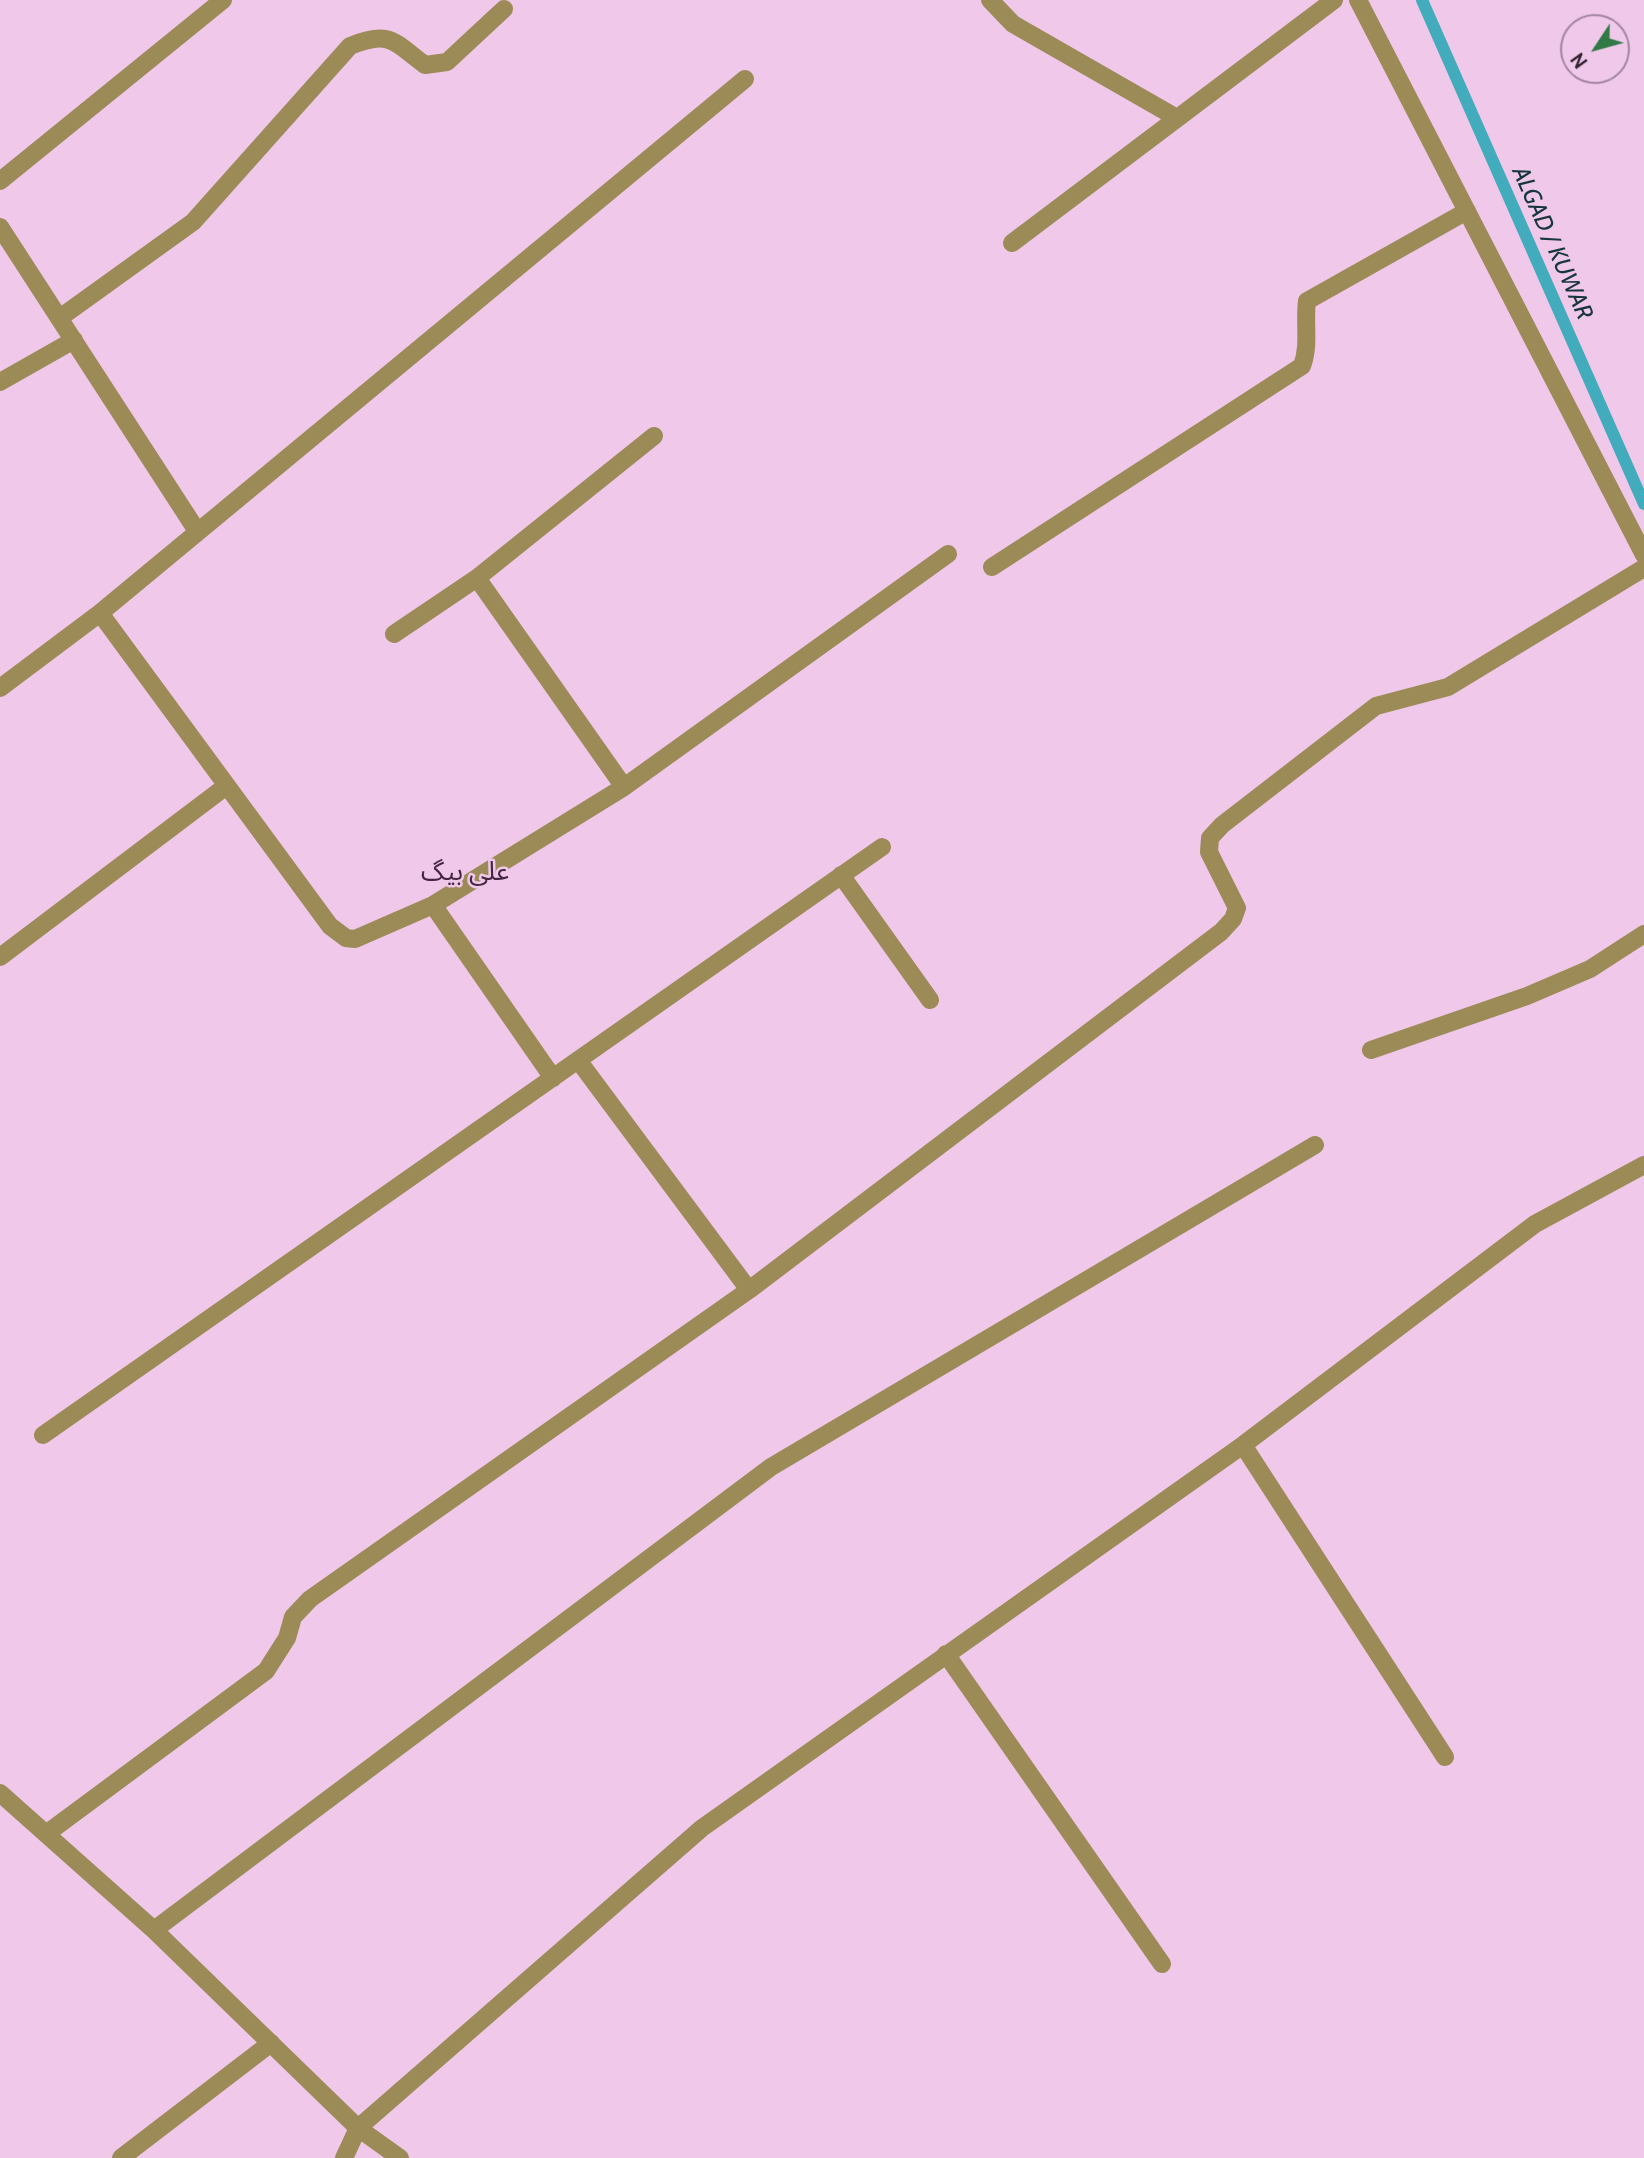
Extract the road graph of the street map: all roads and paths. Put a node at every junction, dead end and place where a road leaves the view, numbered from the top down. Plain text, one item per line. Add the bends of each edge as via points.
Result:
1 (223, 0) edge
2 (990, 0) edge
3 (1334, 0) edge
4 (1358, 0) edge
5 (504, 9) dead end
6 (745, 79) dead end
7 (1177, 118) junction
8 (0, 181) edge
9 (1467, 211) junction
10 (0, 227) edge
11 (1012, 243) dead end
12 (61, 317) junction
13 (74, 340) junction
14 (0, 382) edge
15 (654, 436) dead end
16 (197, 531) junction
17 (948, 554) dead end
18 (1644, 555) edge
19 (992, 568) dead end
20 (1644, 568) edge
21 (477, 578) junction
22 (100, 613) junction
23 (394, 634) dead end
24 (0, 688) edge
25 (624, 787) junction
26 (221, 790) dead end
27 (882, 847) dead end
28 (841, 875) junction
29 (433, 905) junction
30 (1644, 934) edge
31 (0, 957) edge
32 (930, 1000) dead end
33 (1371, 1050) dead end
34 (578, 1060) junction
35 (553, 1077) junction
36 (1315, 1145) dead end
37 (1644, 1165) edge
38 (749, 1290) junction
39 (43, 1435) dead end
40 (1243, 1445) junction
41 (946, 1654) junction
42 (1445, 1757) dead end
43 (0, 1793) edge
44 (46, 1834) junction
45 (155, 1930) junction
46 (1162, 1964) dead end
47 (271, 2043) junction
48 (358, 2128) junction
49 (121, 2158) edge
50 (344, 2158) edge
51 (400, 2158) edge

1 - 8 street
2 - 7 street via 1013,24
3 - 7 street
4 - 9 street
5 - 12 street via 447,62 425,65 388,38 369,38 350,46 193,222
6 - 16 street
7 - 11 street
9 - 18 street
9 - 19 street via 1307,301 1304,326 1308,349 1302,366
10 - 12 street
12 - 13 street
13 - 14 street
13 - 16 street
15 - 21 street
16 - 22 street
17 - 25 street
20 - 38 street via 1448,687 1376,706 1222,825 1210,838 1209,852 1237,908 1221,932
21 - 23 street
21 - 25 street
22 - 24 street
22 - 29 street via 330,926 355,939
25 - 29 street
26 - 31 street
27 - 28 street
28 - 32 street
28 - 34 street
29 - 35 street
30 - 33 street via 1590,969 1539,991
34 - 35 street
34 - 38 street
35 - 39 street
36 - 45 street via 771,1467
37 - 40 street via 1535,1224
38 - 44 street via 310,1599 293,1617 287,1638 266,1671
40 - 41 street
40 - 42 street
41 - 46 street
41 - 48 street via 702,1828
43 - 44 street
44 - 45 street
45 - 47 street
47 - 48 street
47 - 49 street
48 - 50 street
48 - 51 street

